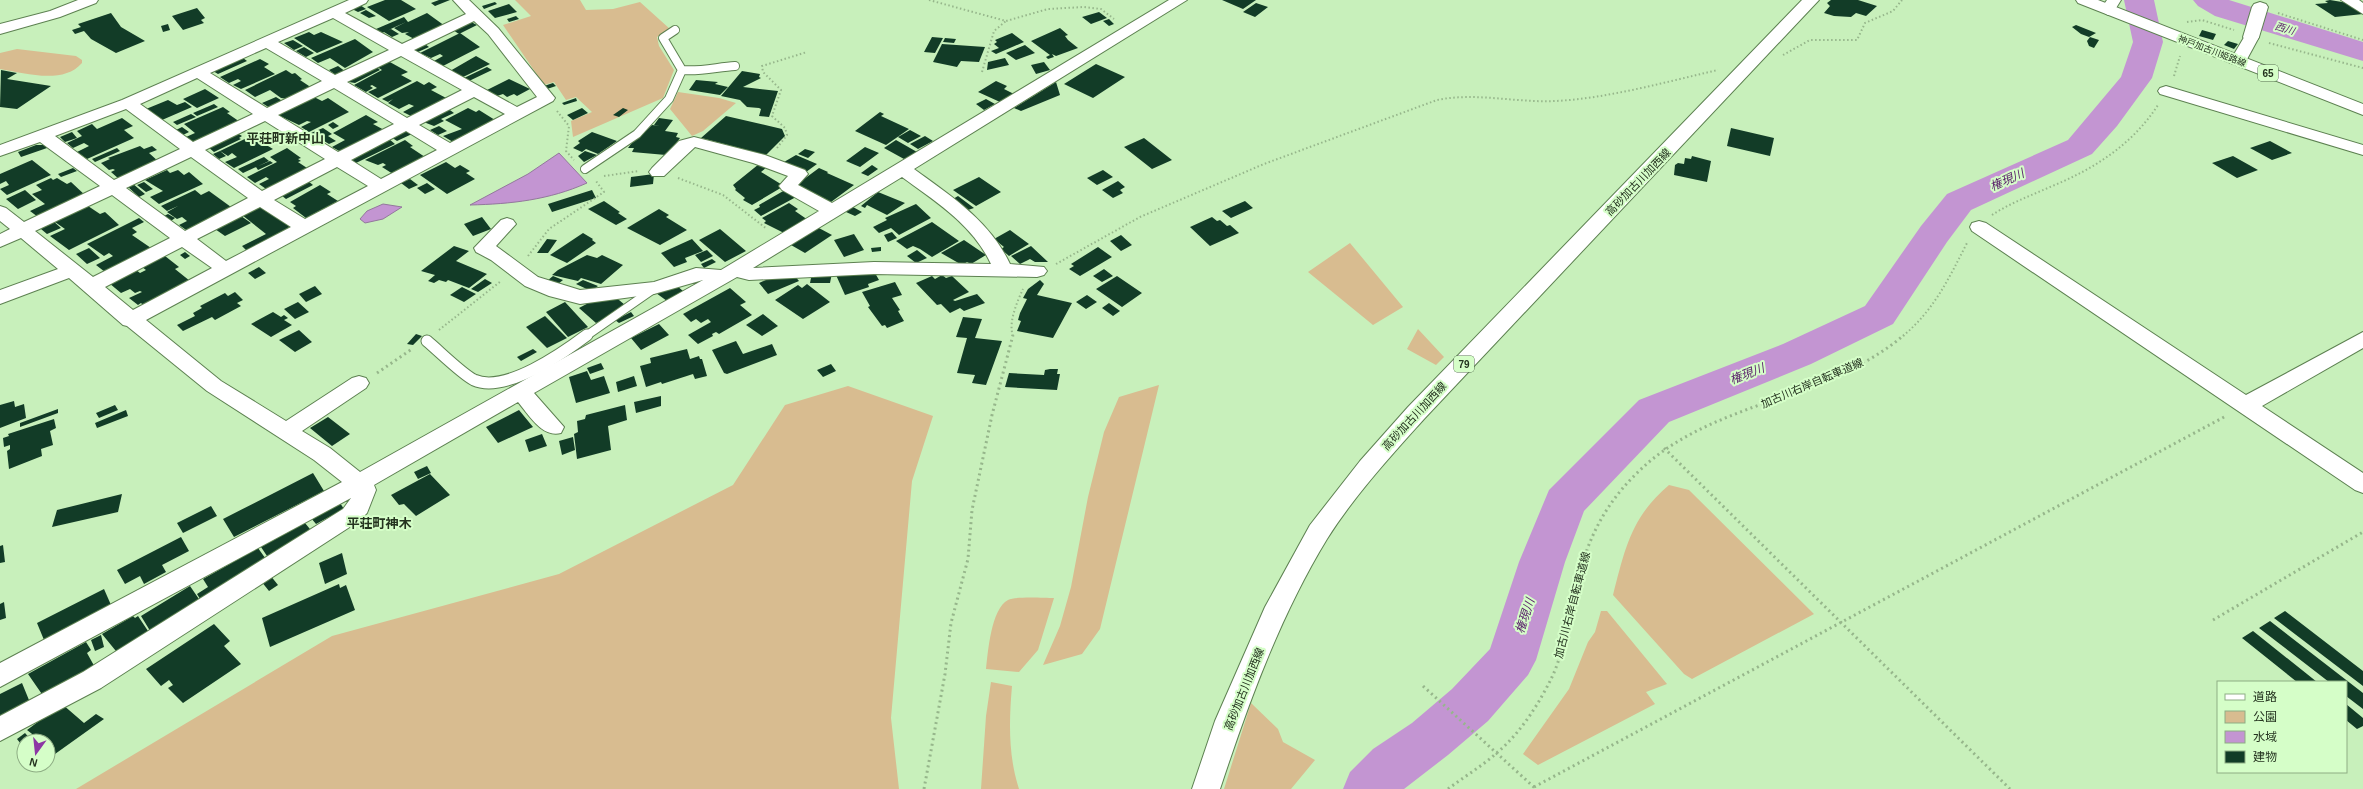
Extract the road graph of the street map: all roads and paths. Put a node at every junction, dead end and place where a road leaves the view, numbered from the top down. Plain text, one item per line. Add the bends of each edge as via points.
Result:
1 (91, 0) edge
2 (361, 0) edge
3 (460, 0) edge
4 (929, 0) edge
5 (1180, 0) edge
6 (1811, 0) edge
7 (1902, 0) edge
8 (2084, 0) edge
9 (2348, 0) edge
10 (2260, 5) edge
11 (2113, 8) edge
12 (2363, 9) edge
13 (333, 12) junction
14 (475, 16) junction
15 (1006, 21) junction
16 (0, 29) edge
17 (675, 30) dead end
18 (1129, 30) junction
19 (2252, 35) junction
20 (2178, 38) junction
21 (2363, 40) edge
22 (267, 42) junction
23 (402, 50) junction
24 (807, 52) dead end
25 (1760, 54) junction
26 (2238, 61) junction
27 (735, 66) dead end
28 (2363, 68) edge
29 (682, 70) junction
30 (198, 72) junction
31 (982, 72) dead end
32 (1743, 72) junction
33 (336, 82) junction
34 (474, 90) junction
35 (2166, 91) junction
36 (128, 103) junction
37 (2363, 110) edge
38 (517, 114) junction
39 (265, 115) junction
40 (407, 124) junction
41 (43, 136) junction
42 (191, 149) junction
43 (450, 150) junction
44 (2363, 150) edge
45 (0, 151) edge
46 (337, 160) junction
47 (764, 161) junction
48 (901, 168) junction
49 (585, 169) dead end
50 (658, 172) dead end
51 (592, 177) dead end
52 (380, 186) junction
53 (112, 187) junction
54 (259, 198) junction
55 (832, 211) junction
56 (0, 212) edge
57 (507, 224) dead end
58 (304, 227) junction
59 (1979, 227) junction
60 (22, 230) junction
61 (181, 239) junction
62 (0, 241) edge
63 (1002, 268) junction
64 (225, 269) junction
65 (515, 270) junction
66 (1037, 270) junction
67 (71, 271) junction
68 (728, 273) junction
69 (91, 286) junction
70 (656, 288) junction
71 (0, 297) edge
72 (130, 320) junction
73 (2363, 339) edge
74 (427, 341) junction
75 (359, 383) joint
76 (520, 392) junction
77 (2246, 405) junction
78 (554, 427) dead end
79 (285, 432) junction
80 (1665, 448) junction
81 (359, 483) junction
82 (2363, 484) edge
83 (2363, 532) edge
84 (2213, 620) dead end
85 (1840, 624) junction
86 (0, 676) edge
87 (1423, 686) dead end
88 (0, 729) edge
89 (1535, 788) edge
90 (924, 789) edge
91 (1206, 789) edge
92 (1448, 789) edge
93 (2010, 789) edge

1 - 16 street via 55,14
2 - 13 street
3 - 14 street
4 - 15 path
5 - 18 street
6 - 25 main road, 高砂加古川加西線 / 79
7 - 25 path via 1893,11 1865,23 1857,40 1810,40 1787,54
8 - 11 main road, 神戸加古川姫路線 / 65
9 - 12 street
10 - 19 main road
10 - 21 path via 2298,21
11 - 20 main road, 神戸加古川姫路線 / 65
13 - 22 street
13 - 23 street
14 - 23 street
14 - 38 street via 493,31 547,98
15 - 18 path via 1048,9 1084,7 1101,9
15 - 31 path via 994,32
17 - 29 lane via 663,38
18 - 48 street
19 - 20 path, 加古川右岸自転車道線 via 2194,20 2188,21
19 - 26 street
19 - 28 path
20 - 26 main road, 神戸加古川姫路線 / 65
20 - 35 path, 加古川右岸自転車道線 via 2174,76
22 - 30 street
22 - 33 street
23 - 33 street
23 - 34 street
24 - 47 path via 762,66 763,72 781,90 772,116 785,128 787,135
25 - 32 main road, 高砂加古川加西線 / 79
26 - 37 main road, 神戸加古川姫路線 / 65
27 - 29 lane
29 - 49 lane via 669,99 637,134
30 - 36 street
30 - 39 street
32 - 66 path via 1714,69 1603,95 1558,101 1536,102 1458,96 1437,100 1249,170 1140,217 1065,261
32 - 91 main road, 高砂加古川加西線 / 79 via 1416,413 1368,467 1319,532 1278,607 1229,721
33 - 39 street
33 - 40 street
34 - 38 street
34 - 40 street
35 - 44 street
35 - 59 path, 加古川右岸自転車道線 via 2148,124 2126,145 2092,167 2005,205
36 - 41 street
36 - 42 street
38 - 43 street
39 - 42 street
39 - 46 street
40 - 43 street
40 - 46 street
41 - 45 street
41 - 53 street
42 - 53 street
42 - 54 street
43 - 52 street
46 - 52 street
46 - 54 street
47 - 50 street via 694,142 685,145
47 - 55 street via 799,174 788,186
48 - 55 street
48 - 63 street via 962,214 997,255
51 - 65 path via 604,192 549,229
52 - 58 street
53 - 60 street
53 - 61 street
54 - 58 street
54 - 61 street
55 - 68 street
56 - 60 street
57 - 65 street via 483,248 488,249
58 - 64 street
59 - 77 street
59 - 80 path, 加古川右岸自転車道線 via 1969,238 1922,321 1883,352 1847,372 1715,423
60 - 62 street
60 - 67 street
61 - 64 street
61 - 69 street
63 - 66 street
63 - 68 street via 842,268
64 - 72 street
65 - 70 street via 552,290 580,297
65 - 74 path via 477,298
66 - 90 path via 1020,292 992,415 972,510 968,559 951,624 945,674
67 - 69 street
67 - 71 street
68 - 70 street via 704,273 673,280
68 - 76 street
69 - 72 street
70 - 74 lane via 555,358 503,382 474,380
72 - 79 street via 214,386
73 - 77 street
74 - 75 path
75 - 79 street
76 - 78 street
76 - 81 street
77 - 82 street
77 - 85 path
79 - 81 street via 322,454
80 - 85 path
80 - 92 path, 加古川右岸自転車道線 via 1616,496 1596,527 1581,562 1554,674 1506,746
81 - 86 street
81 - 88 street via 365,490 364,497 351,515 92,680
83 - 84 path
85 - 89 path
85 - 93 path
87 - 89 path

